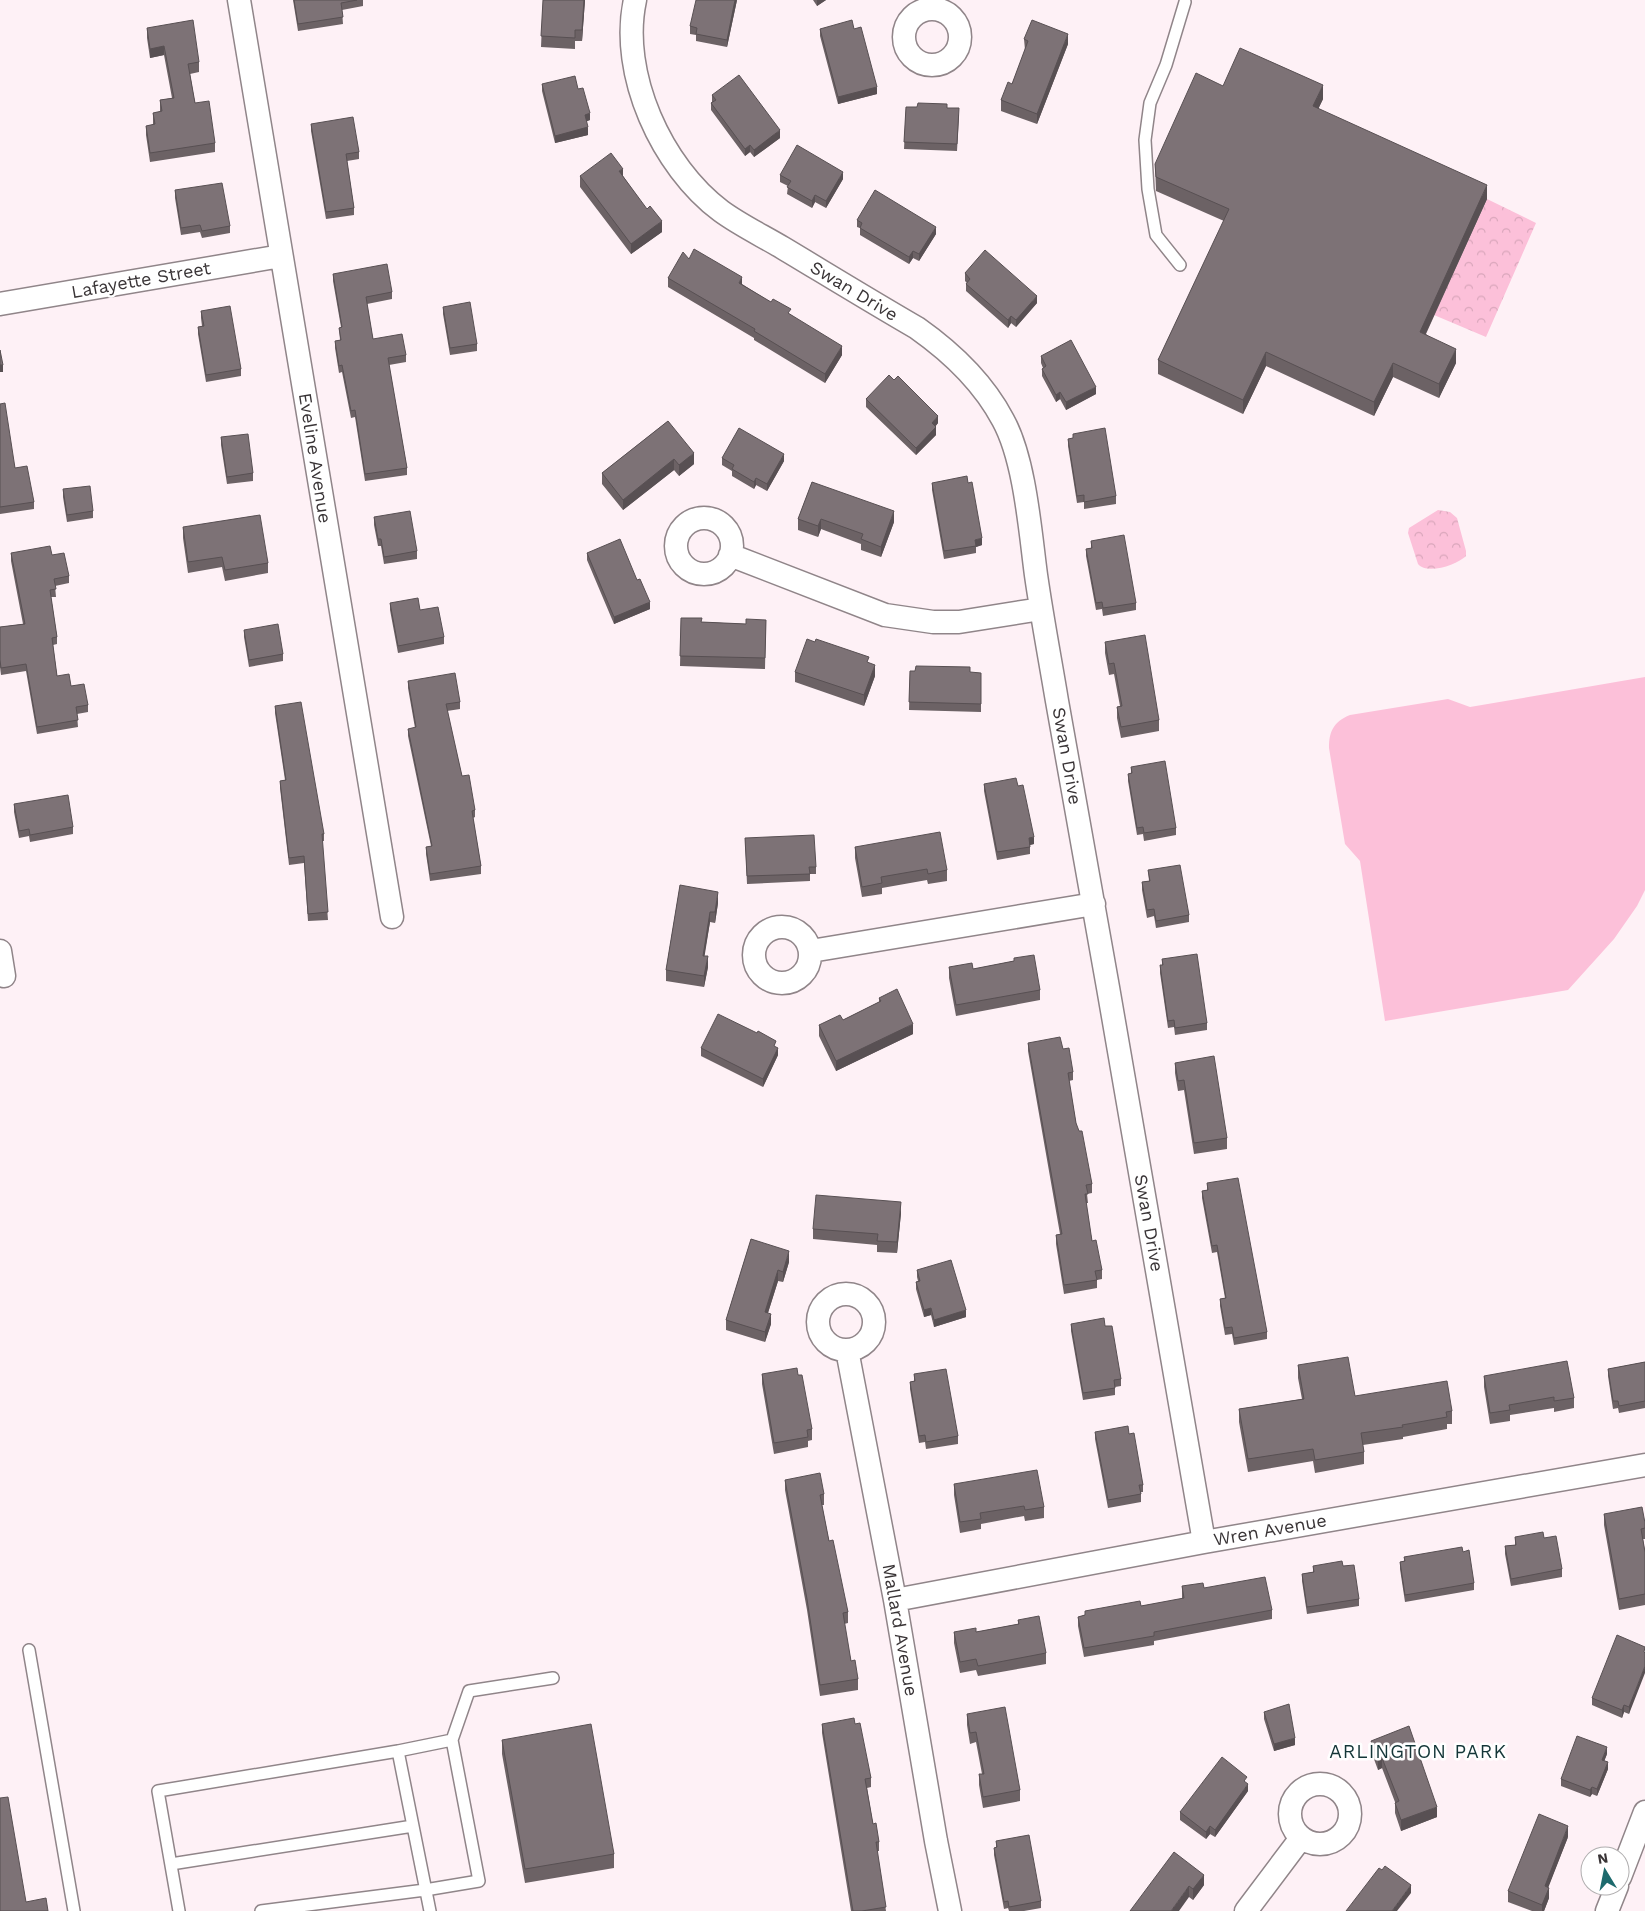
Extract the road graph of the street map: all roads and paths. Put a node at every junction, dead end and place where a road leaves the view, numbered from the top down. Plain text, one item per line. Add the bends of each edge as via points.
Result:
1 (239, 0) edge
2 (635, 0) edge
3 (1185, 2) dead end
4 (282, 256) junction
5 (1180, 265) dead end
6 (0, 304) edge
7 (730, 555) dead end
8 (1041, 609) junction
9 (1094, 904) junction
10 (392, 917) dead end
11 (0, 951) edge
12 (811, 951) dead end
13 (4, 976) dead end
14 (848, 1350) dead end
15 (1645, 1465) edge
16 (1204, 1542) junction
17 (895, 1600) junction
18 (29, 1650) dead end
19 (553, 1678) dead end
20 (452, 1740) junction
21 (398, 1751) junction
22 (1645, 1812) edge
23 (412, 1826) junction
24 (1301, 1838) dead end
25 (1630, 1851) edge
26 (171, 1864) junction
27 (425, 1890) junction
28 (1613, 1896) edge
29 (74, 1911) edge
30 (179, 1911) edge
31 (262, 1911) edge
32 (430, 1911) edge
33 (950, 1911) edge
34 (1246, 1911) edge
35 (1607, 1911) edge

1 - 4 street, Eveline Avenue
2 - 8 street, Swan Drive via 632,29 634,60 642,97 684,176 721,211 937,342 979,384 1004,421 1017,458 1028,512
3 - 5 lane via 1166,65 1150,103 1145,140 1148,189 1156,235
4 - 6 street, Lafayette Street
4 - 10 street, Eveline Avenue
7 - 8 street via 885,615 959,622
8 - 9 street, Swan Drive
9 - 12 street
9 - 16 street, Swan Drive
11 - 13 street
14 - 17 street, Mallard Avenue
15 - 16 street, Wren Avenue
16 - 17 street, Wren Avenue
17 - 33 street, Mallard Avenue
18 - 29 lane
19 - 20 lane via 469,1691
20 - 21 lane
20 - 27 lane via 479,1881
21 - 23 lane
21 - 26 lane via 158,1791
22 - 25 street
23 - 26 lane
23 - 27 lane
24 - 34 street
26 - 30 lane
27 - 31 lane
27 - 32 lane
28 - 35 street

